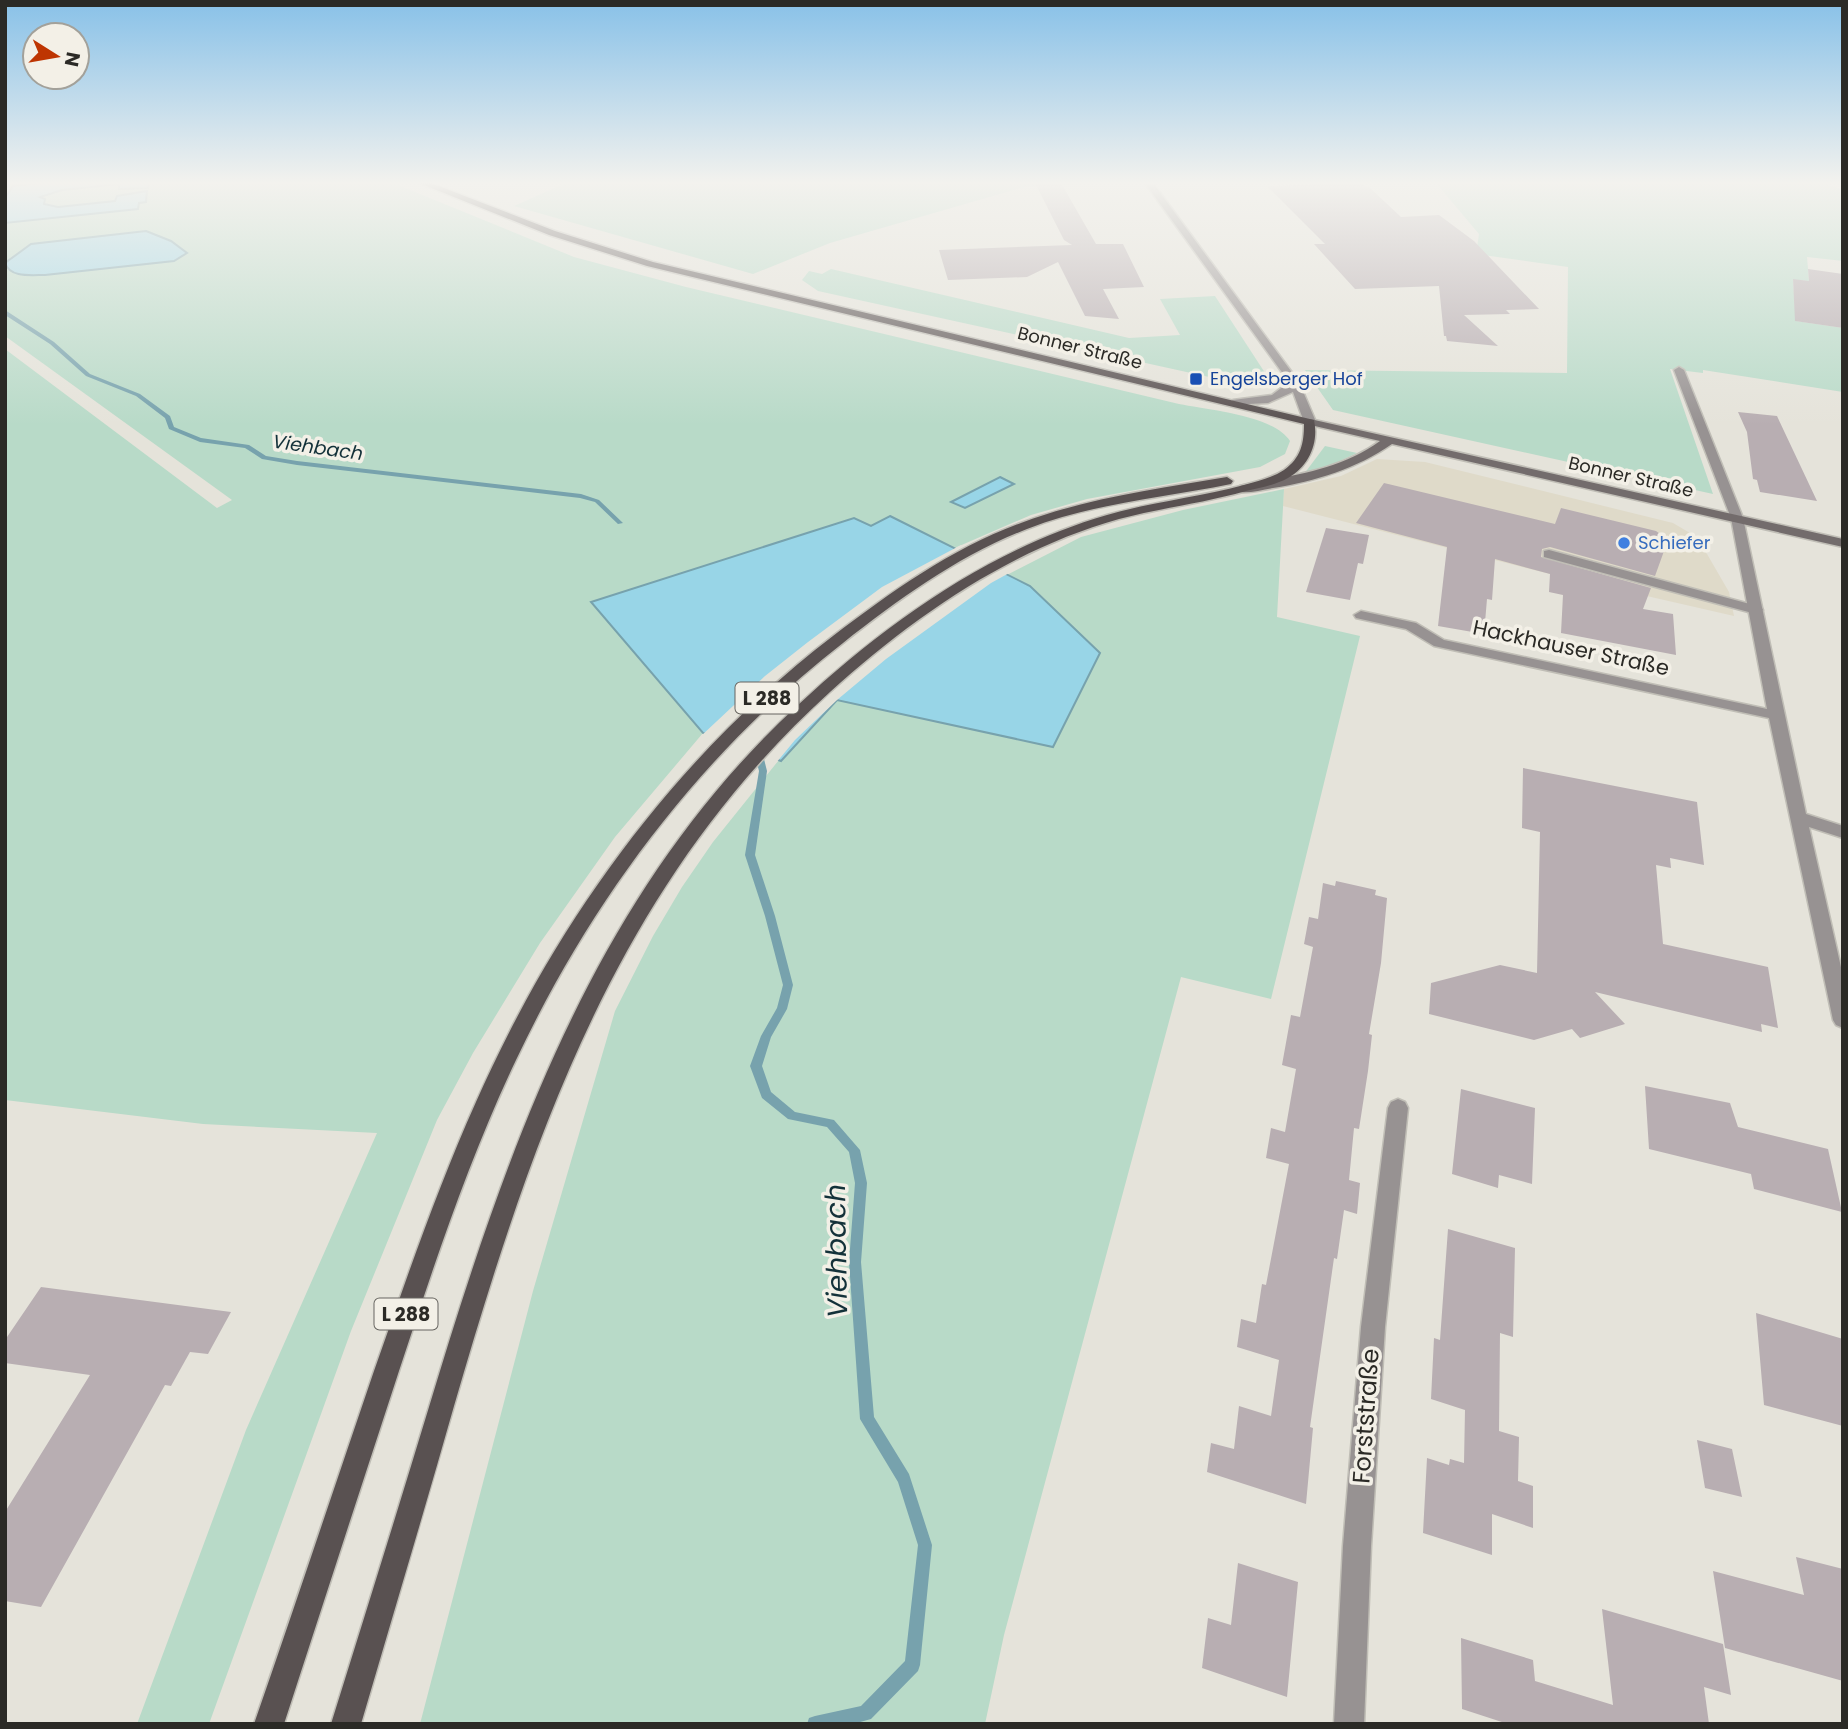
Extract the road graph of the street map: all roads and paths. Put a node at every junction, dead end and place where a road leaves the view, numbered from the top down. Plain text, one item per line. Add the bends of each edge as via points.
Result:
1 (649, 264) edge
2 (1208, 264) edge
3 (1679, 370) dead end
4 (1294, 382) junction
5 (1233, 403) junction
6 (1310, 422) junction
7 (1390, 440) junction
8 (1300, 463) junction
9 (1234, 491) junction
10 (1737, 518) junction
11 (1843, 543) edge
12 (1549, 554) dead end
13 (1756, 610) junction
14 (1361, 615) dead end
15 (1775, 715) junction
16 (1797, 817) junction
17 (1843, 832) edge
18 (1843, 1020) edge
19 (1398, 1108) dead end
20 (269, 1724) edge
21 (346, 1724) edge
22 (1349, 1724) edge

1 - 5 main road, Bonner Straße
2 - 4 street
3 - 10 street, Bonner Straße
4 - 5 street via 1290,391 1277,398
4 - 6 street
5 - 6 main road, Bonner Straße
6 - 7 main road, Bonner Straße
6 - 8 main road via 1310,446
7 - 9 main road, L 288 via 1373,454 1326,473
7 - 10 main road, Bonner Straße
8 - 9 main road, L 288 via 1287,474
8 - 20 main road, L 288 via 1239,479 1102,503 1044,518 1006,534 883,605 797,671 724,739 677,792 583,921 506,1058 436,1223
9 - 21 main road, L 288 via 1063,532 944,596 901,625 794,716 745,768 674,858 598,983 553,1080 492,1239
10 - 11 main road, Bonner Straße
10 - 13 street
12 - 13 street
13 - 15 street
14 - 15 street, Hackhauser Straße via 1411,625 1438,643
15 - 16 street
16 - 17 street
16 - 18 street
19 - 22 street, Forststraße via 1373,1327

